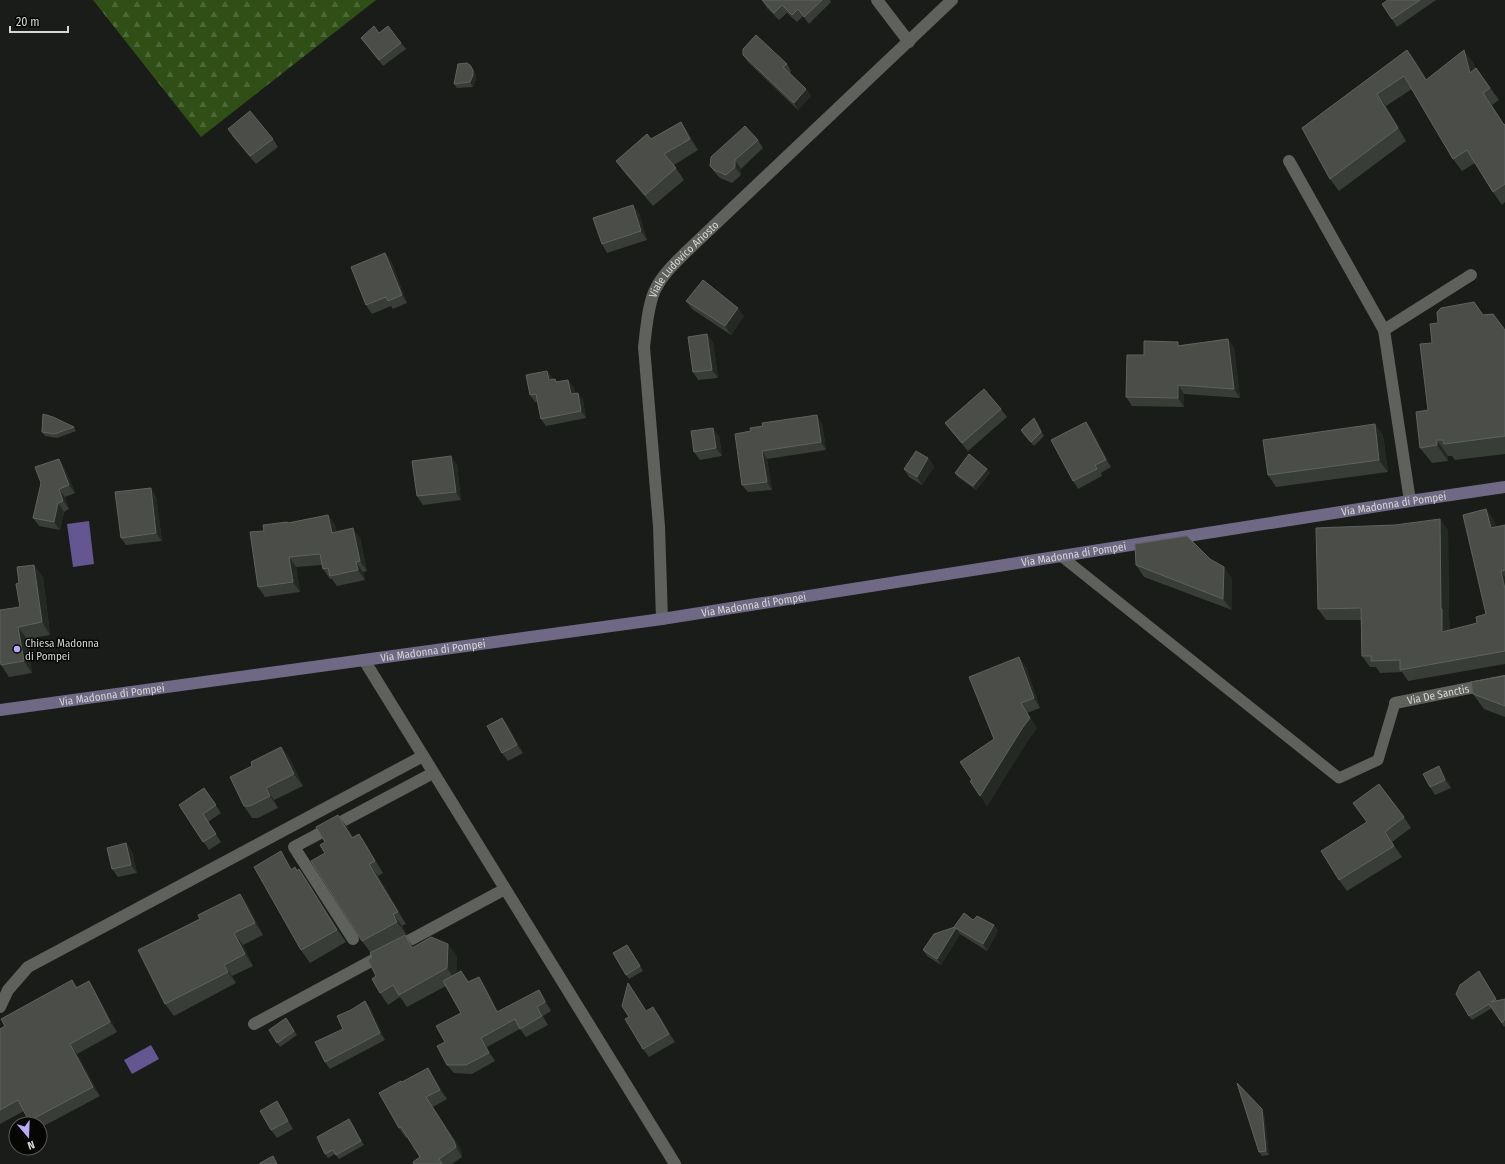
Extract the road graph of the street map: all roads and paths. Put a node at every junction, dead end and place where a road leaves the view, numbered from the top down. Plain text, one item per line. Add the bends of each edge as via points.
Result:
1 (877, 0) edge
2 (952, 0) edge
3 (909, 42) junction
4 (1289, 161) dead end
5 (1471, 275) dead end
6 (1384, 330) junction
7 (1505, 487) edge
8 (1410, 501) junction
9 (1061, 556) junction
10 (662, 619) junction
11 (364, 660) junction
12 (1505, 681) edge
13 (1395, 703) joint
14 (0, 710) edge
15 (423, 756) junction
16 (434, 773) junction
17 (505, 888) junction
18 (353, 939) edge
19 (0, 1007) edge
20 (254, 1024) dead end
21 (675, 1164) edge

1 - 3 street
2 - 3 street, Viale Ludovico Ariosto
3 - 10 street, Viale Ludovico Ariosto via 686,252 668,270 655,289 647,319 644,347 659,526
4 - 6 street
5 - 6 street
6 - 8 street
7 - 8 street, Via Madonna di Pompei
8 - 9 street, Via Madonna di Pompei
9 - 10 street, Via Madonna di Pompei
9 - 13 lane via 1339,778 1378,760
10 - 11 street, Via Madonna di Pompei
11 - 14 street, Via Madonna di Pompei
11 - 15 street
12 - 13 street, Via De Sanctis
15 - 16 street
15 - 19 street via 28,966 8,990
16 - 17 street
16 - 18 street via 294,847
17 - 20 street
17 - 21 street

